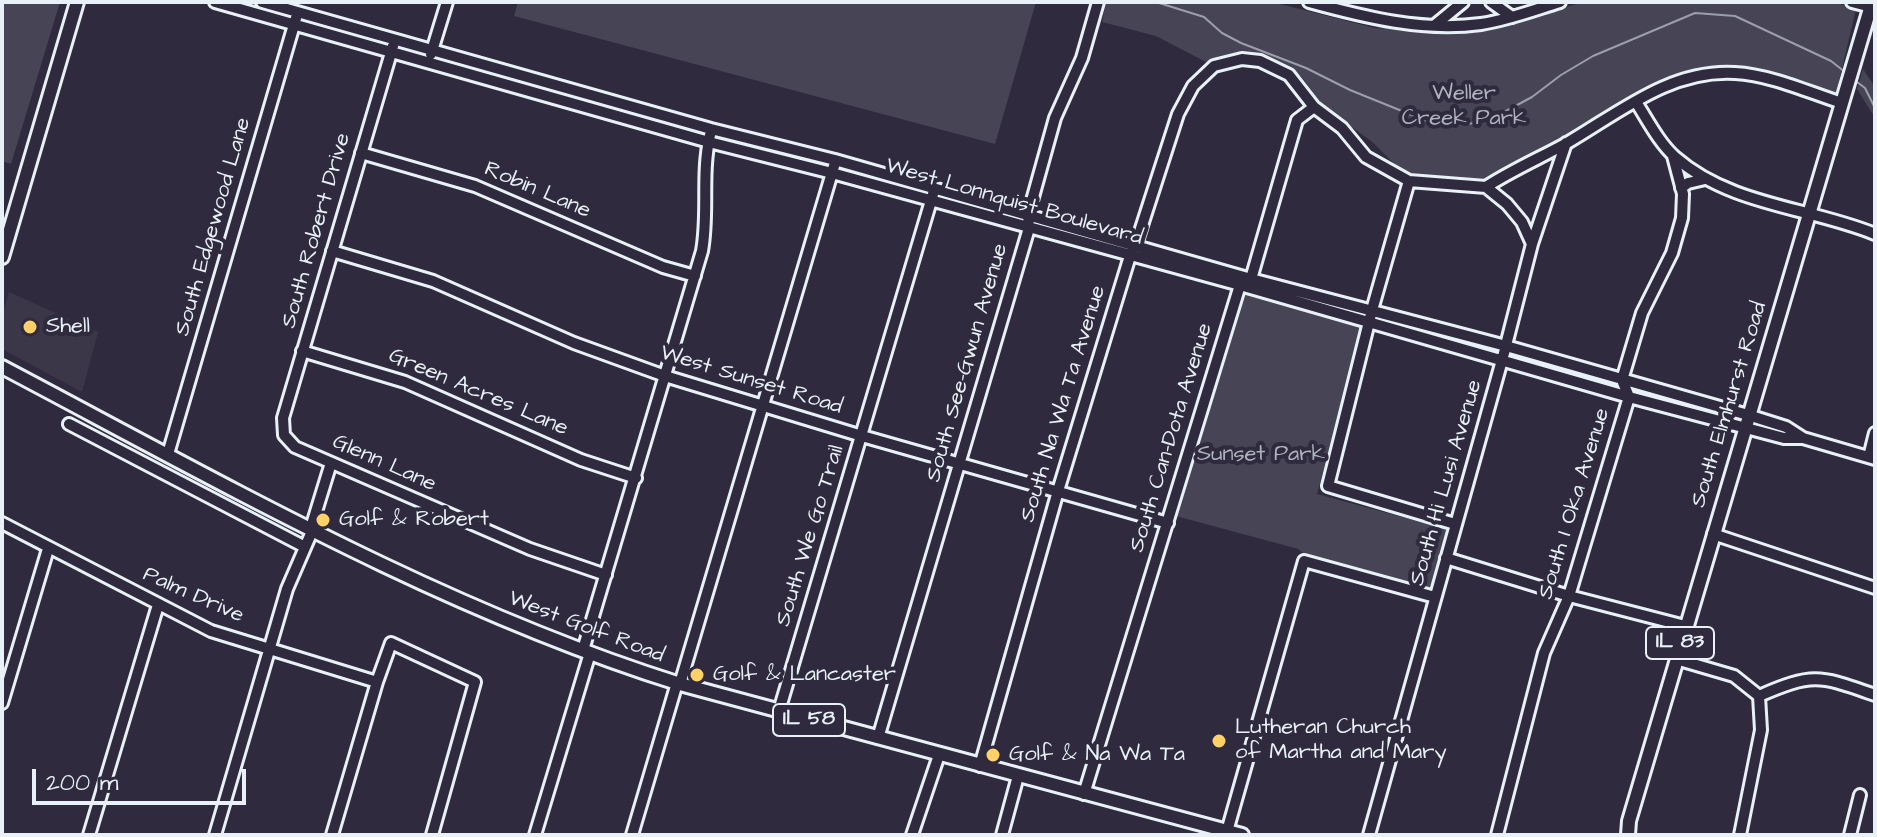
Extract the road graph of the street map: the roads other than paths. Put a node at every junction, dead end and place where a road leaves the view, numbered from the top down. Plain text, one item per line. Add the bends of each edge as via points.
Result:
1 (77, 2) edge
2 (217, 2) edge
3 (262, 2) edge
4 (447, 2) edge
5 (1098, 2) edge
6 (1309, 2) edge
7 (1463, 2) edge
8 (1491, 2) edge
9 (1560, 2) edge
10 (1852, 2) edge
11 (1334, 5) edge
12 (1872, 6) edge
13 (297, 12) junction
14 (1512, 17) junction
15 (294, 24) junction
16 (1435, 25) junction
17 (396, 39) junction
18 (433, 49) junction
19 (392, 51) junction
20 (429, 61) junction
21 (1843, 97) junction
22 (1636, 102) junction
23 (1314, 107) junction
24 (711, 129) junction
25 (709, 142) junction
26 (1566, 143) junction
27 (361, 153) junction
28 (1673, 156) junction
29 (835, 160) junction
30 (832, 173) junction
31 (1705, 179) junction
32 (1409, 181) junction
33 (1486, 187) junction
34 (935, 188) junction
35 (1681, 188) junction
36 (931, 200) junction
37 (1808, 214) junction
38 (1028, 215) junction
39 (1029, 228) junction
40 (1875, 234) edge
41 (1136, 244) junction
42 (1532, 244) junction
43 (332, 251) junction
44 (1130, 256) junction
45 (2, 257) edge
46 (695, 276) junction
47 (1251, 279) junction
48 (1240, 285) junction
49 (1372, 310) junction
50 (1369, 323) junction
51 (1506, 346) junction
52 (302, 351) junction
53 (1502, 361) junction
54 (2, 367) edge
55 (665, 376) junction
56 (1622, 380) junction
57 (1629, 397) junction
58 (763, 407) junction
59 (1748, 415) junction
60 (69, 424) dead end
61 (1744, 429) junction
62 (1875, 433) edge
63 (284, 435) joint
64 (862, 436) junction
65 (1803, 438) junction
66 (168, 454) junction
67 (1872, 458) edge
68 (331, 463) junction
69 (959, 464) junction
70 (636, 478) junction
71 (1058, 491) junction
72 (2, 523) edge
73 (1168, 523) junction
74 (1455, 524) junction
75 (312, 529) junction
76 (1713, 534) junction
77 (305, 547) junction
78 (48, 549) junction
79 (1446, 558) junction
80 (606, 575) junction
81 (1875, 588) edge
82 (1569, 596) junction
83 (1435, 597) junction
84 (158, 605) junction
85 (1685, 626) junction
86 (270, 649) junction
87 (586, 652) junction
88 (1676, 659) junction
89 (377, 682) junction
90 (678, 684) junction
91 (1875, 695) edge
92 (1759, 696) junction
93 (2, 703) edge
94 (779, 711) junction
95 (878, 738) junction
96 (939, 755) junction
97 (980, 766) junction
98 (1018, 776) junction
99 (1084, 794) junction
100 (1860, 795) dead end
101 (1629, 821) junction
102 (1227, 833) edge
103 (89, 835) edge
104 (215, 835) edge
105 (332, 835) edge
106 (432, 835) edge
107 (535, 835) edge
108 (632, 835) edge
109 (912, 835) edge
110 (1002, 835) edge
111 (1242, 835) edge
112 (1369, 835) edge
113 (1497, 835) edge
114 (1619, 835) edge
115 (1628, 835) edge
116 (1740, 835) edge
117 (1850, 835) edge

1 - 45 main road
2 - 15 street, West Lonnquist Boulevard
3 - 13 street, West Lonnquist Boulevard
4 - 18 street
5 - 38 street, South See-Gwun Avenue via 1082,58 1055,118
6 - 11 street
7 - 16 street
8 - 14 street
9 - 14 street
10 - 12 street
11 - 16 street via 1398,23
12 - 21 main road, South Elmhurst Road / IL 83
13 - 15 street, South Edgewood Lane
13 - 17 street, West Lonnquist Boulevard
14 - 16 street
15 - 19 street, West Lonnquist Boulevard
15 - 66 street, South Edgewood Lane
17 - 18 street, West Lonnquist Boulevard
17 - 19 street, South Robert Drive
18 - 20 street
18 - 24 street, West Lonnquist Boulevard
19 - 20 street, West Lonnquist Boulevard
19 - 27 street, South Robert Drive
20 - 25 street, West Lonnquist Boulevard
21 - 22 street via 1722,73 1685,77
21 - 37 main road, South Elmhurst Road / IL 83
22 - 26 street
22 - 28 street
23 - 32 street via 1342,128 1366,157
23 - 41 street, South Na Wa Ta Avenue via 1284,71 1242,59 1214,66 1193,86 1178,114
23 - 47 street via 1297,120
24 - 25 street
24 - 29 street, West Lonnquist Boulevard
25 - 30 street, West Lonnquist Boulevard
25 - 46 street via 705,235
26 - 33 street
26 - 42 street, South Hi Lusi Avenue
27 - 43 street, South Robert Drive
27 - 46 street, Robin Lane via 475,186
28 - 31 street
28 - 35 street
29 - 30 street
29 - 34 street, West Lonnquist Boulevard
30 - 36 street, West Lonnquist Boulevard
30 - 58 street
31 - 35 street
31 - 37 street
32 - 33 street
32 - 49 street
33 - 42 street via 1522,222
34 - 36 street, South We Go Trail
34 - 38 street, West Lonnquist Boulevard
35 - 56 street via 1679,234 1642,313
36 - 39 street, West Lonnquist Boulevard
36 - 64 street, South We Go Trail
37 - 40 street
37 - 59 main road, South Elmhurst Road / IL 83
38 - 39 street, South See-Gwun Avenue
38 - 41 street, West Lonnquist Boulevard
39 - 44 street, West Lonnquist Boulevard
39 - 69 street, South See-Gwun Avenue
41 - 44 street, South Na Wa Ta Avenue
41 - 47 street, West Lonnquist Boulevard
42 - 51 street, South Hi Lusi Avenue
43 - 52 street, South Robert Drive
43 - 55 street, West Sunset Road via 433,281
44 - 48 street, West Lonnquist Boulevard
44 - 71 street, South Na Wa Ta Avenue
46 - 55 street
47 - 48 street
47 - 49 street, West Lonnquist Boulevard
48 - 50 street, West Lonnquist Boulevard
48 - 73 street, South Can-Dota Avenue
49 - 50 street
49 - 51 street, West Lonnquist Boulevard
50 - 53 street, West Lonnquist Boulevard
50 - 74 street via 1328,486
51 - 53 street, South Hi Lusi Avenue
51 - 56 street, West Lonnquist Boulevard
52 - 63 street, South Robert Drive via 283,418
52 - 70 street, Green Acres Lane via 405,382 581,460
53 - 57 street, West Lonnquist Boulevard
53 - 74 street, South Hi Lusi Avenue
54 - 66 main road, West Golf Road / IL 58
55 - 58 street, West Sunset Road
55 - 70 street
56 - 57 street, South I Oka Avenue
56 - 59 street, West Lonnquist Boulevard
57 - 61 street, West Lonnquist Boulevard
57 - 82 street, South I Oka Avenue
58 - 64 street, West Sunset Road
58 - 90 street
59 - 61 main road, South Elmhurst Road / IL 83
59 - 65 street, West Lonnquist Boulevard
60 - 77 street
61 - 65 street, West Lonnquist Boulevard
61 - 76 main road, South Elmhurst Road / IL 83
62 - 67 street
63 - 68 street, Glenn Lane via 295,447
64 - 69 street, West Sunset Road
64 - 94 street, South We Go Trail
65 - 67 street, West Lonnquist Boulevard
66 - 75 main road, West Golf Road / IL 58
68 - 75 street
68 - 80 street, Glenn Lane via 521,545
69 - 71 street, West Sunset Road
69 - 95 street, South See-Gwun Avenue
70 - 80 street
71 - 73 street, West Sunset Road
71 - 97 street, South Na Wa Ta Avenue
72 - 78 street, Palm Drive
73 - 99 street, South Can-Dota Avenue
74 - 79 street, South Hi Lusi Avenue
75 - 77 street
75 - 87 main road, West Golf Road / IL 58 via 465,603
76 - 81 street
76 - 85 main road, South Elmhurst Road / IL 83
77 - 86 street
78 - 84 street, Palm Drive
78 - 93 street
79 - 82 street
79 - 83 street, South Hi Lusi Avenue
80 - 87 street
82 - 85 street
82 - 113 street, South I Oka Avenue via 1544,653
83 - 102 street via 1304,561
83 - 112 street, South Hi Lusi Avenue
84 - 86 street, Palm Drive via 211,631
84 - 103 street
85 - 88 main road, South Elmhurst Road / IL 83
86 - 89 street, Palm Drive
86 - 104 street
87 - 90 main road, West Golf Road / IL 58
87 - 107 street
88 - 92 street via 1734,676
88 - 101 main road, South Elmhurst Road / IL 83
89 - 105 street
89 - 106 street via 391,643 475,682
90 - 94 main road, West Golf Road / IL 58
90 - 108 street
91 - 92 street via 1810,678
92 - 116 street via 1761,730
94 - 95 main road, West Golf Road / IL 58
95 - 96 main road, West Golf Road / IL 58
96 - 97 main road, West Golf Road / IL 58
96 - 109 street
97 - 98 main road, West Golf Road / IL 58
98 - 99 main road, West Golf Road / IL 58
98 - 110 street
99 - 102 main road, West Golf Road / IL 58
100 - 117 street
101 - 114 main road, South Elmhurst Road / IL 83
101 - 115 main road, South Elmhurst Road / IL 83
102 - 111 main road, West Golf Road / IL 58

